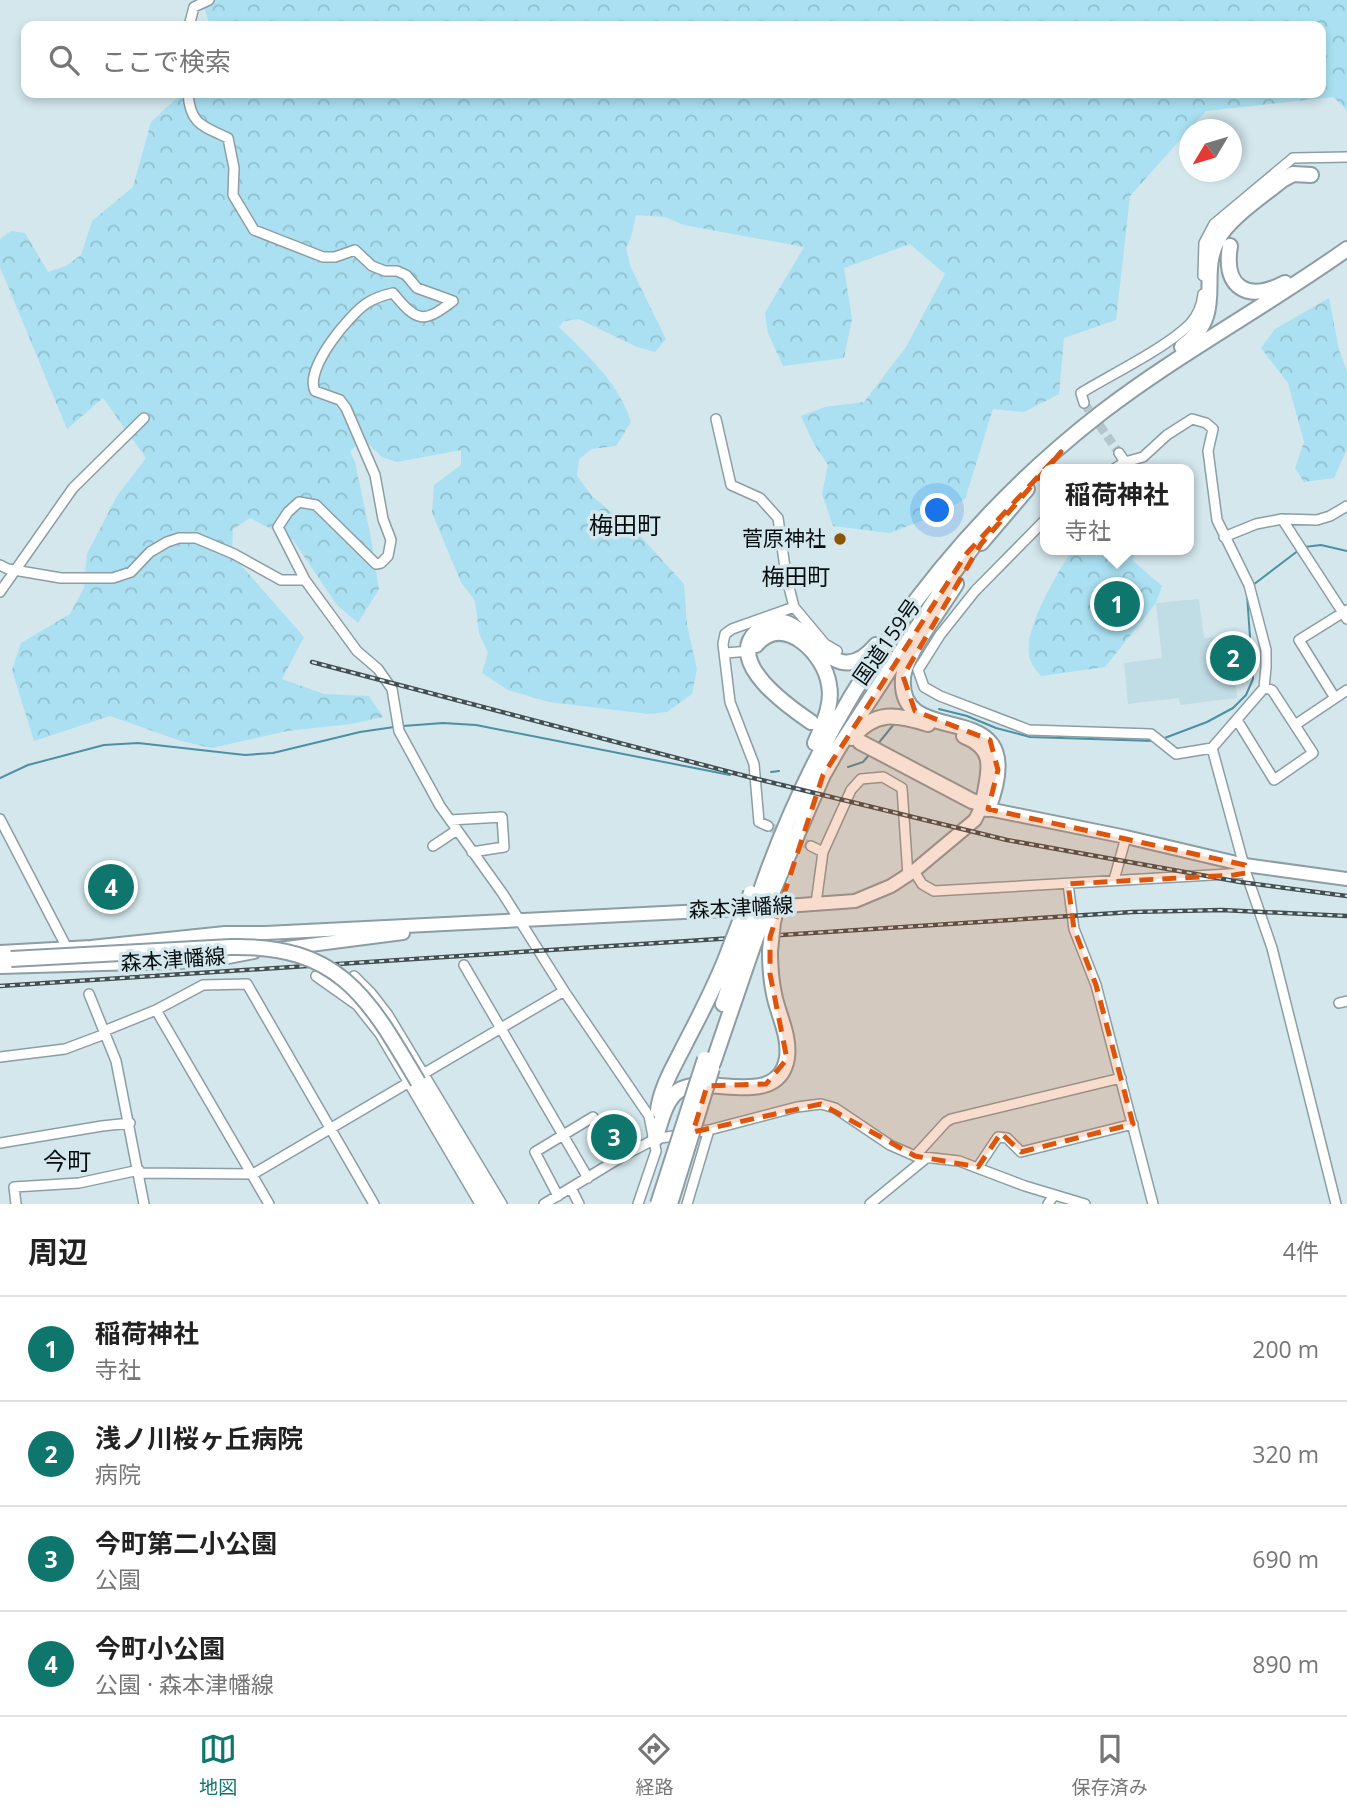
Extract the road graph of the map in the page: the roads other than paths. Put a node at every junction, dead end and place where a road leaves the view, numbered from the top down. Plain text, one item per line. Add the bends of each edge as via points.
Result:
1 (209, 0) edge
2 (191, 21) edge
3 (188, 98) edge
4 (1347, 157) edge
5 (1311, 175) dead end
6 (1230, 246) dead end
7 (1347, 249) edge
8 (1084, 403) dead end
9 (1100, 414) junction
10 (145, 418) dead end
11 (716, 419) dead end
12 (1061, 452) junction
13 (1119, 453) tunnel mouth
14 (1125, 462) junction
15 (1044, 464) edge
16 (1049, 464) edge
17 (1051, 464) edge
18 (1122, 464) edge
19 (1040, 467) edge
20 (1040, 473) edge
21 (1040, 477) edge
22 (1011, 493) junction
23 (1347, 506) edge
24 (1282, 519) junction
25 (1040, 525) edge
26 (1224, 537) junction
27 (0, 565) edge
28 (16, 571) junction
29 (305, 580) junction
30 (0, 592) edge
31 (794, 607) junction
32 (1346, 614) edge
33 (837, 651) dead end
34 (751, 652) junction
35 (725, 653) junction
36 (1264, 688) junction
37 (1347, 690) edge
38 (1335, 698) junction
39 (813, 720) dead end
40 (1237, 720) junction
41 (1295, 725) junction
42 (859, 744) dead end
43 (839, 747) junction
44 (1212, 748) junction
45 (984, 808) junction
46 (0, 819) edge
47 (450, 820) junction
48 (768, 826) tunnel mouth
49 (783, 829) junction
50 (457, 830) junction
51 (1126, 837) junction
52 (433, 846) dead end
53 (811, 846) tunnel mouth
54 (472, 852) junction
55 (823, 852) junction
56 (1246, 869) junction
57 (911, 874) junction
58 (1347, 879) edge
59 (1114, 880) junction
60 (1068, 884) junction
61 (766, 893) junction
62 (816, 903) junction
63 (518, 920) junction
64 (469, 923) junction
65 (266, 933) junction
66 (155, 939) junction
67 (67, 948) junction
68 (275, 949) junction
69 (740, 951) junction
70 (3, 960) edge
71 (167, 963) junction
72 (464, 965) dead end
73 (316, 976) dead end
74 (354, 976) dead end
75 (362, 984) junction
76 (564, 991) junction
77 (89, 994) dead end
78 (347, 997) junction
79 (156, 1010) junction
80 (500, 1028) junction
81 (105, 1032) junction
82 (0, 1057) edge
83 (709, 1061) junction
84 (1121, 1078) junction
85 (417, 1079) junction
86 (130, 1123) junction
87 (444, 1124) junction
88 (1133, 1124) junction
89 (331, 1128) junction
90 (709, 1129) junction
91 (563, 1135) junction
92 (655, 1139) junction
93 (0, 1143) edge
94 (915, 1156) junction
95 (618, 1159) junction
96 (925, 1159) junction
97 (978, 1167) junction
98 (139, 1171) junction
99 (253, 1174) junction
100 (588, 1178) junction
101 (571, 1188) junction
102 (1054, 1195) junction
103 (558, 1196) junction
104 (639, 1200) edge
105 (16, 1204) edge
106 (144, 1204) edge
107 (269, 1204) edge
108 (374, 1204) edge
109 (481, 1204) edge
110 (491, 1204) edge
111 (502, 1204) edge
112 (544, 1204) edge
113 (579, 1204) edge
114 (658, 1204) edge
115 (668, 1204) edge
116 (687, 1204) edge
117 (870, 1204) edge
118 (1048, 1204) edge
119 (1085, 1204) edge
120 (1153, 1204) edge
121 (1336, 1204) edge

1 - 2 street via 194,7
3 - 29 street via 196,121 228,138 233,195 254,230 323,257 355,250 372,266 407,275 417,288 453,301 419,318 393,293 381,296 349,317 318,362 312,385 346,408 375,475 391,540 388,556 376,564 316,505 299,502 278,527
4 - 8 street via 1293,159 1214,225 1204,243 1203,292 1197,314 1182,330 1081,393
5 - 9 highway via 1293,174 1282,180 1219,237 1212,254 1209,309 1195,337
6 - 7 highway via 1230,275 1238,286 1263,292
7 - 9 highway, 国道159号
7 - 12 highway, 国道159号 via 1121,404
9 - 15 highway, 国道159号
10 - 28 street via 73,488
11 - 31 street via 731,485 760,498 778,518
12 - 16 highway, 国道159号
12 - 17 highway
13 - 14 street
14 - 18 street
14 - 26 street via 1143,457 1192,419 1206,423 1213,429 1208,451 1212,499
19 - 22 highway, 国道159号
20 - 43 highway, 国道159号 via 967,553
21 - 45 highway via 981,544 913,651 903,676 915,711 978,732 994,746 996,786
22 - 34 highway via 1004,494 954,546 862,658 838,662 797,627 782,622 768,624 754,634
22 - 49 highway, 国道159号 via 930,580 876,656 819,752
23 - 24 street via 1317,520
24 - 26 street
24 - 32 street
25 - 44 street via 975,590 940,635 918,670 924,687 1029,730 1151,734 1176,754
26 - 36 street via 1250,589 1266,650
27 - 28 street
28 - 29 street via 61,578 122,576 167,542 196,538 281,580
28 - 30 street
29 - 47 street via 357,651 392,689 398,726
31 - 33 street via 825,644
31 - 35 street via 732,629 725,634
32 - 38 street via 1299,640
34 - 35 street
34 - 39 highway via 772,689
34 - 49 highway via 768,635 794,636 813,653 830,685 827,714
35 - 48 street via 730,702 754,764 759,822
36 - 40 street
36 - 41 street via 1272,690
37 - 38 street
38 - 41 street
40 - 41 street via 1274,780 1313,753
40 - 44 street
42 - 45 highway
43 - 45 highway via 868,722 889,716 973,740 989,764
43 - 61 highway, 国道159号
44 - 56 street
45 - 51 main road
45 - 57 main road, 森本津幡線
46 - 67 street
47 - 50 street
47 - 54 street via 502,817 504,847
49 - 61 highway, 国道159号 via 766,874
50 - 52 street
50 - 54 street
51 - 56 main road
51 - 59 street
53 - 55 street
54 - 63 street
55 - 57 street via 851,790 862,779 883,777 902,788
55 - 62 street
56 - 58 main road
56 - 59 street
56 - 121 street via 1272,948
57 - 60 street via 933,891
57 - 62 main road, 森本津幡線 via 856,901
59 - 60 street
60 - 84 street via 1074,929 1096,985
61 - 69 highway, 国道159号, bridge
61 - 69 highway, bridge
61 - 92 highway, bridge via 773,922 770,974 787,1037 787,1059 777,1077 766,1084 688,1086 668,1101
62 - 63 main road, 森本津幡線
63 - 64 main road, 森本津幡線
63 - 76 street
64 - 65 main road, 森本津幡線
64 - 68 main road, 森本津幡線
65 - 66 main road, 森本津幡線
65 - 68 street
66 - 67 main road, 森本津幡線
66 - 71 street
67 - 70 main road, 森本津幡線
68 - 71 main road, 森本津幡線
69 - 83 highway, 国道159号
69 - 92 highway via 719,979 671,1071 659,1101
70 - 71 main road, 森本津幡線
70 - 85 highway, bridge via 231,947 295,953 354,987 379,1017
72 - 80 street
73 - 78 street
74 - 75 street
75 - 78 street
75 - 85 street via 384,1009
76 - 80 street
76 - 92 street via 649,1116
77 - 81 street
78 - 85 street
79 - 81 street
79 - 89 street via 203,985 247,984
79 - 99 street
80 - 85 street
80 - 91 street
81 - 82 street via 65,1049
81 - 86 street
83 - 114 highway, 国道159号, bridge
83 - 115 highway, 国道159号, bridge
84 - 88 street
84 - 94 street via 951,1119
85 - 87 street
85 - 87 street
85 - 89 street
85 - 110 highway
86 - 93 street
86 - 98 street
87 - 109 street
87 - 111 street
88 - 97 street via 1021,1152 1007,1138 998,1137
88 - 120 street
89 - 99 street
89 - 108 street
90 - 92 street
90 - 94 street via 821,1104
90 - 116 street
91 - 95 street via 593,1117
91 - 100 street
91 - 103 street via 535,1153
92 - 95 street
92 - 104 street via 656,1151
94 - 96 street
95 - 100 street
96 - 97 street
96 - 117 street
97 - 102 street
98 - 99 street
98 - 105 street via 79,1183 14,1187
98 - 106 street
99 - 107 street
100 - 101 street
101 - 103 street
101 - 113 street
102 - 118 street
102 - 119 street
103 - 112 street
104 - 115 street

